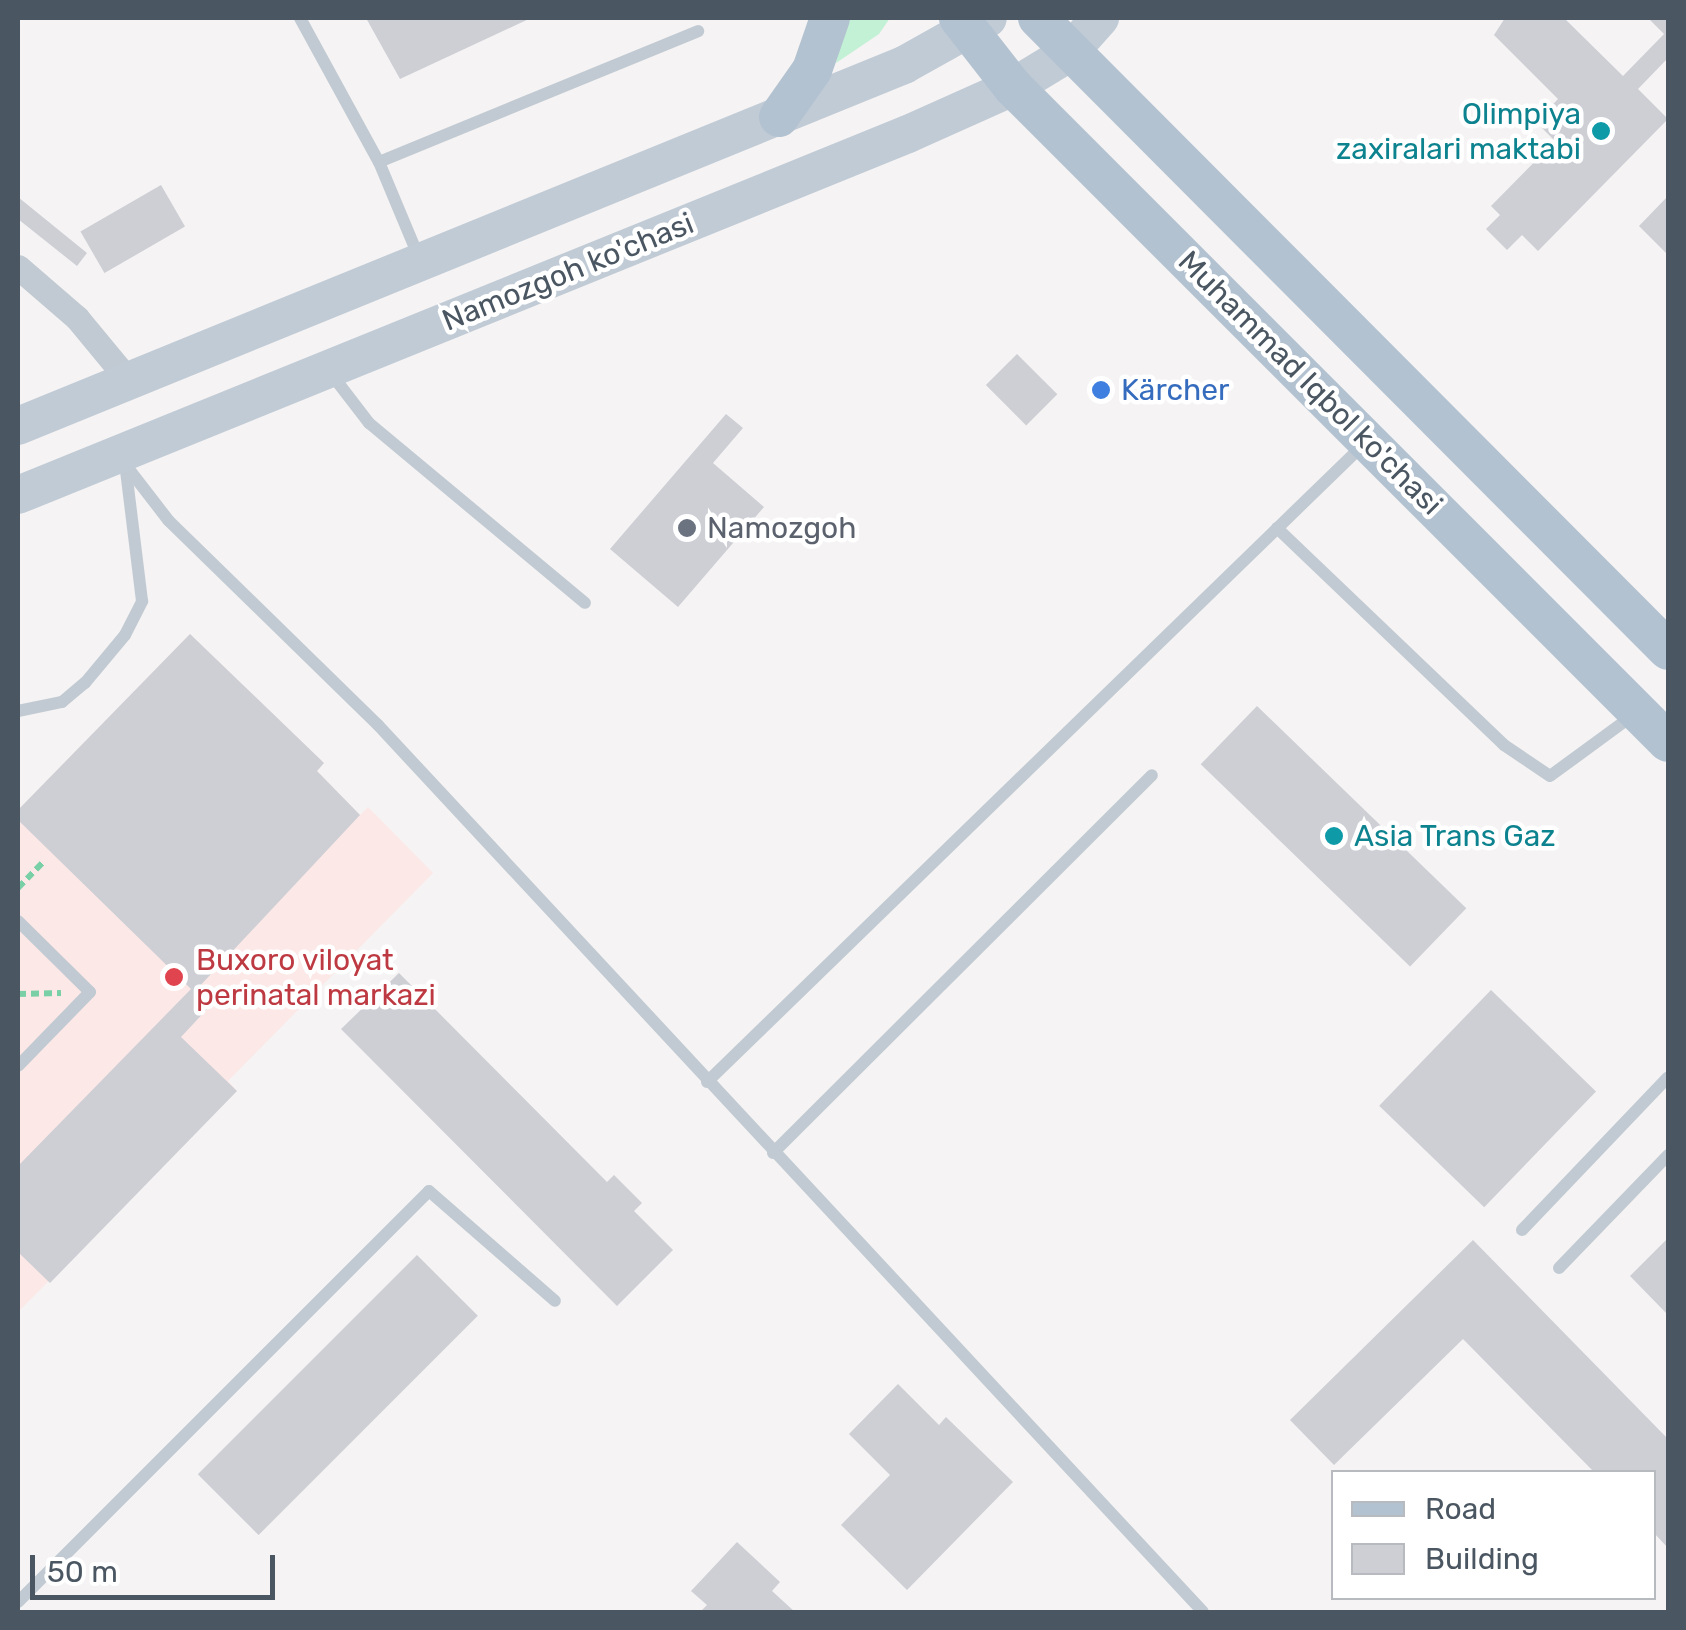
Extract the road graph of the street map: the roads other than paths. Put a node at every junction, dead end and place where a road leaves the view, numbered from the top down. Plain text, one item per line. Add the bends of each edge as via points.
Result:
1 (300, 18) edge
2 (830, 18) edge
3 (1038, 18) edge
4 (1100, 18) edge
5 (970, 21) edge
6 (698, 31) dead end
7 (1069, 53) junction
8 (1013, 87) junction
9 (779, 116) junction
10 (379, 162) junction
11 (421, 263) junction
12 (18, 267) edge
13 (328, 370) junction
14 (130, 382) junction
15 (18, 426) edge
16 (1368, 441) junction
17 (122, 462) junction
18 (18, 495) edge
19 (1278, 528) junction
20 (585, 603) dead end
21 (1668, 650) edge
22 (18, 711) edge
23 (1638, 711) junction
24 (1668, 742) edge
25 (1152, 775) dead end
26 (18, 921) edge
27 (18, 1066) edge
28 (1668, 1078) edge
29 (708, 1082) junction
30 (773, 1153) junction
31 (1668, 1155) edge
32 (1522, 1230) dead end
33 (1559, 1268) dead end
34 (555, 1301) dead end
35 (18, 1602) edge
36 (1203, 1612) edge

1 - 10 lane
2 - 9 main road via 812,70
3 - 7 main road
4 - 7 main road, Namozgoh ko'chasi
5 - 8 main road, Muhammad Iqbol ko'chasi
5 - 9 main road via 904,66
6 - 10 lane
7 - 8 main road, Namozgoh ko'chasi
7 - 21 main road
8 - 13 main road, Namozgoh ko'chasi
8 - 16 main road, Muhammad Iqbol ko'chasi
9 - 11 main road
10 - 11 lane
11 - 14 main road
12 - 14 street via 78,318
13 - 17 main road, Namozgoh ko'chasi
13 - 20 lane via 369,422
14 - 15 main road
16 - 19 lane
16 - 23 main road, Muhammad Iqbol ko'chasi
17 - 18 main road, Namozgoh ko'chasi
17 - 22 lane via 142,601 126,635 85,683 62,702
17 - 29 lane via 169,521 378,725
19 - 23 lane via 1504,745 1550,776
19 - 29 lane
23 - 24 main road, Muhammad Iqbol ko'chasi
25 - 30 lane
26 - 27 lane via 90,992
28 - 32 lane
29 - 30 lane
30 - 36 lane
31 - 33 lane
34 - 35 lane via 430,1192

